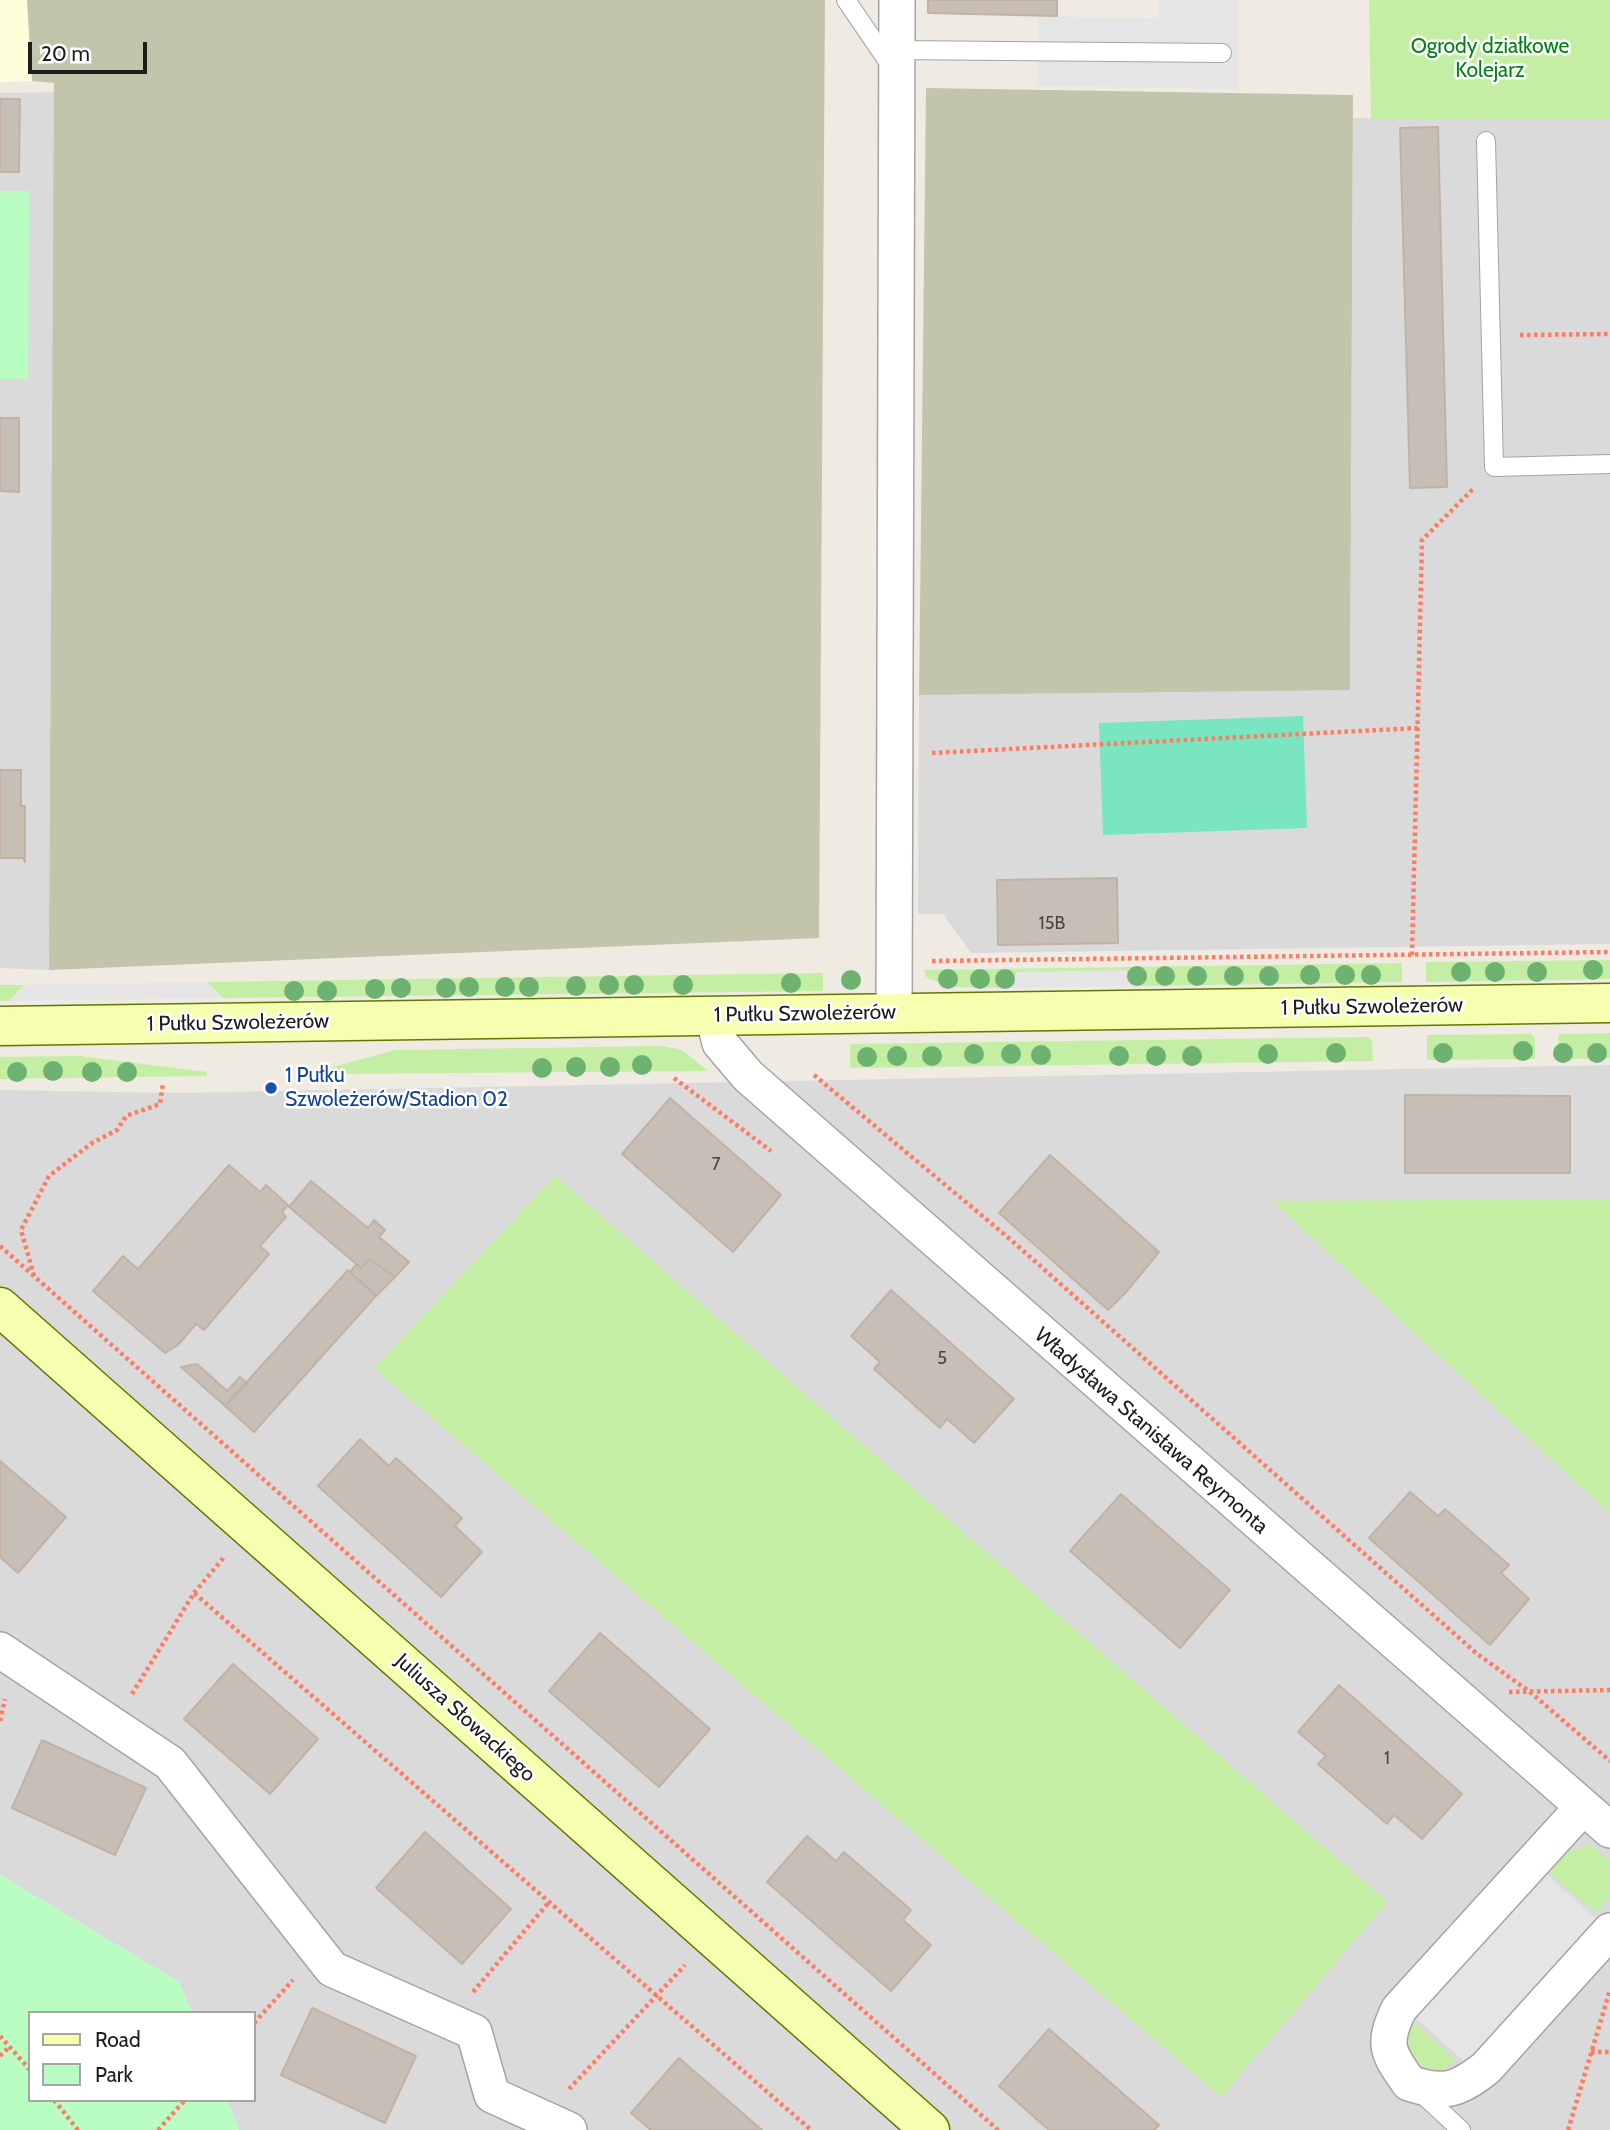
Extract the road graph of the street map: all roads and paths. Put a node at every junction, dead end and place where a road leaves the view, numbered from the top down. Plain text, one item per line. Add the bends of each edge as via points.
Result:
1 (846, 0) edge
2 (897, 0) edge
3 (1222, 53) dead end
4 (897, 62) junction
5 (1486, 141) dead end
6 (1610, 334) edge
7 (1517, 335) dead end
8 (1610, 464) edge
9 (1494, 467) junction
10 (1418, 728) junction
11 (928, 753) dead end
12 (1610, 952) edge
13 (1412, 956) junction
14 (894, 961) junction
15 (1610, 1003) edge
16 (894, 1013) junction
17 (713, 1016) junction
18 (0, 1026) edge
19 (814, 1075) dead end
20 (163, 1083) dead end
21 (0, 1246) edge
22 (34, 1277) junction
23 (0, 1307) edge
24 (229, 1550) dead end
25 (194, 1593) junction
26 (0, 1650) edge
27 (1610, 1690) edge
28 (1530, 1692) junction
29 (1449, 1693) junction
30 (113, 1724) junction
31 (1610, 1761) edge
32 (1583, 1807) junction
33 (1610, 1830) edge
34 (549, 1902) junction
35 (1610, 1931) edge
36 (318, 1951) junction
37 (690, 1959) dead end
38 (1610, 1990) edge
39 (656, 1995) junction
40 (256, 2021) edge
41 (449, 2021) junction
42 (0, 2036) edge
43 (10, 2046) junction
44 (1591, 2052) junction
45 (1610, 2052) edge
46 (0, 2056) edge
47 (28, 2068) edge
48 (1409, 2083) junction
49 (56, 2102) edge
50 (183, 2102) edge
51 (555, 2124) edge
52 (78, 2130) edge
53 (158, 2130) edge
54 (811, 2130) edge
55 (930, 2130) edge
56 (999, 2130) edge
57 (1461, 2130) edge
58 (1568, 2130) edge

1 - 4 lane
2 - 4 street
3 - 4 lane
4 - 14 street
5 - 9 lane
6 - 7 path
8 - 9 lane
9 - 10 path via 1422,540
10 - 11 path
10 - 13 path
12 - 13 path
13 - 14 path
14 - 16 street
15 - 16 street, 1 Pułku Szwoleżerów
16 - 17 street, 1 Pułku Szwoleżerów
17 - 18 street, 1 Pułku Szwoleżerów
17 - 29 street, Władysława Stanisława Reymonta via 720,1043 748,1076
19 - 28 path via 1021,1249 1476,1653
20 - 22 path via 160,1104 126,1116 117,1130 49,1176 21,1230
21 - 22 path
22 - 56 path
23 - 55 street, Juliusza Słowackiego
24 - 25 path
25 - 30 path
25 - 34 path
26 - 30 street
27 - 28 path
28 - 29 path
28 - 31 path
29 - 32 street, Władysława Stanisława Reymonta
30 - 36 street via 170,1763
32 - 33 street, Władysława Stanisława Reymonta
32 - 48 street via 1399,2009 1387,2034 1391,2057
34 - 39 path
34 - 41 path
35 - 48 street via 1486,2068 1464,2086 1441,2090
36 - 40 path
36 - 41 street via 332,1969
37 - 39 path
38 - 44 path
39 - 51 path
39 - 54 path
41 - 51 street via 474,2032 492,2095
42 - 43 path
43 - 46 path
43 - 47 path
44 - 45 path
44 - 58 path
48 - 57 lane
49 - 52 path
50 - 53 path

